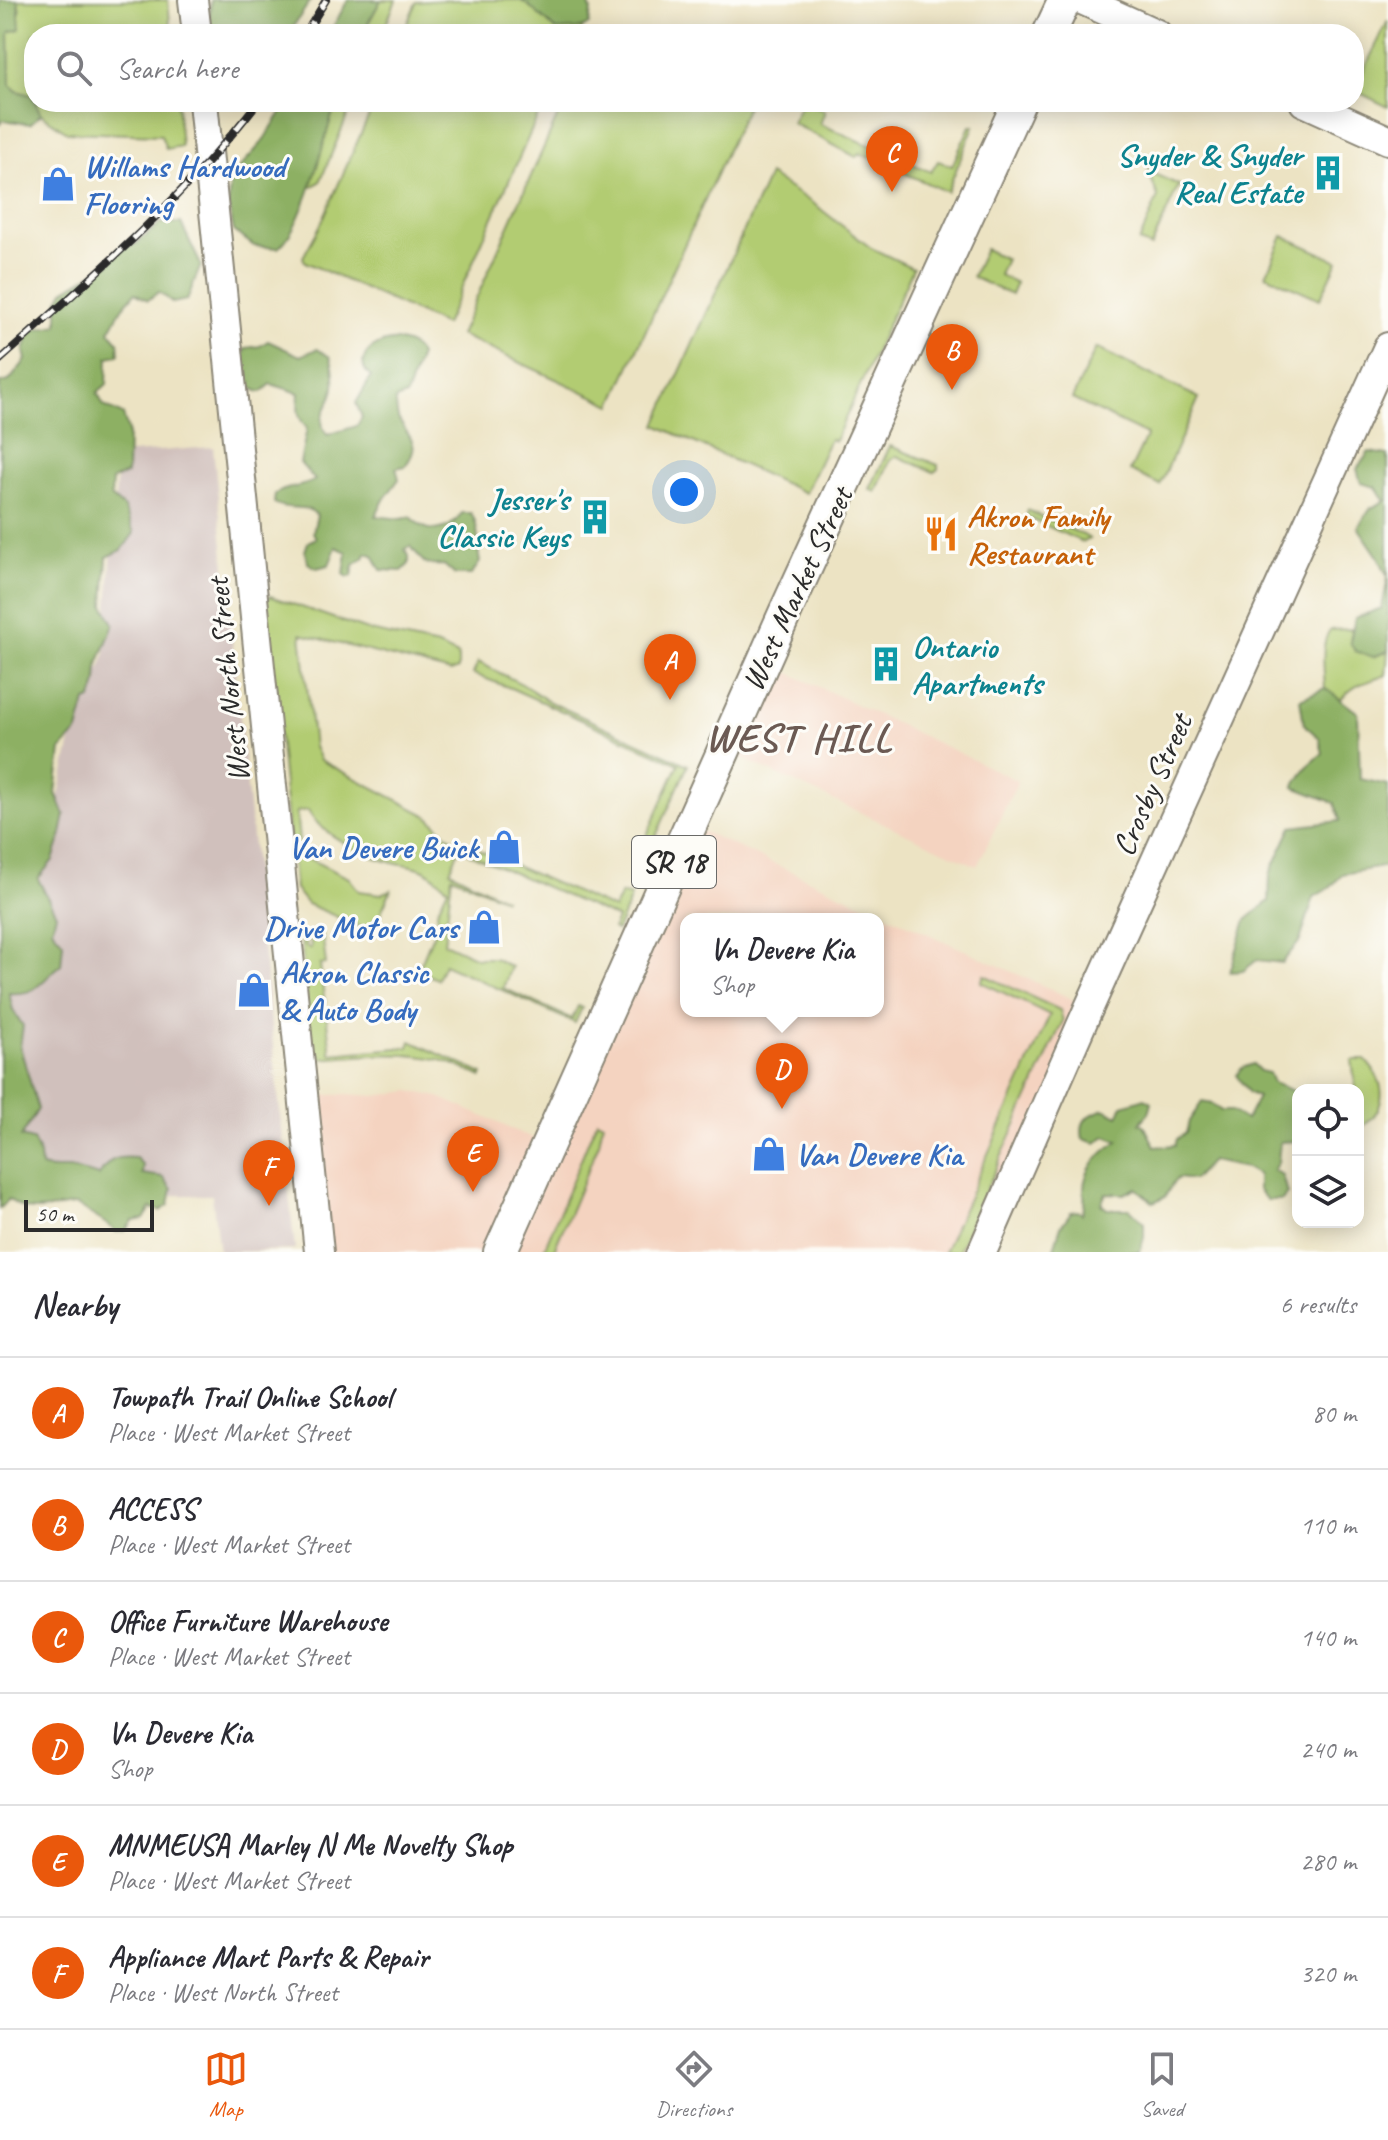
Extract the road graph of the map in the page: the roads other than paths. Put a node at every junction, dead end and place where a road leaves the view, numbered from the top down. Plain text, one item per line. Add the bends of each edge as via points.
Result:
1 (193, 0) edge
2 (1065, 0) edge
3 (1082, 0) edge
4 (196, 24) edge
5 (1054, 24) edge
6 (1135, 24) edge
7 (204, 112) edge
8 (1014, 112) edge
9 (1326, 112) edge
10 (1388, 140) edge
11 (1388, 347) edge
12 (319, 1252) edge
13 (500, 1252) edge
14 (982, 1252) edge

1 - 4 street
2 - 5 main road
3 - 6 street
7 - 12 street, West North Street
8 - 13 main road, West Market Street / SR 18
9 - 10 street
11 - 14 street, Crosby Street

